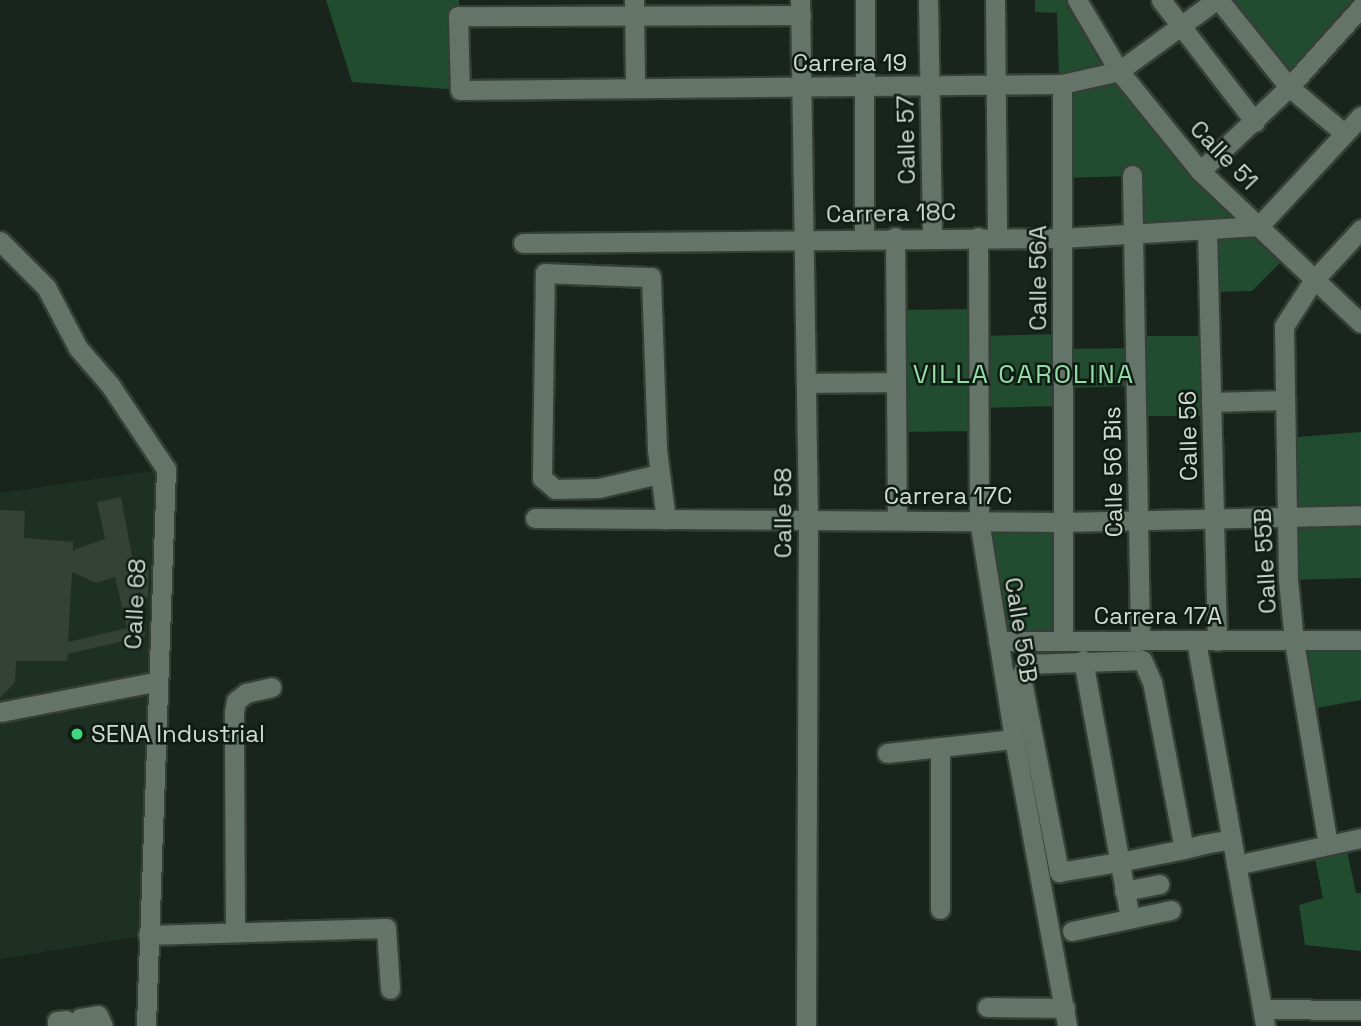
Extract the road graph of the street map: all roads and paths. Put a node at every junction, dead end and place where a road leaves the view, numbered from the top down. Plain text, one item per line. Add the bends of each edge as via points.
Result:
1 (864, 0) edge
2 (928, 0) edge
3 (995, 0) edge
4 (1077, 0) edge
5 (1161, 0) edge
6 (1218, 0) edge
7 (1361, 6) edge
8 (634, 7) edge
9 (800, 7) edge
10 (1182, 29) junction
11 (1119, 71) junction
12 (1062, 84) junction
13 (996, 85) junction
14 (635, 87) junction
15 (865, 87) junction
16 (1289, 87) junction
17 (802, 88) junction
18 (929, 88) junction
19 (1361, 116) edge
20 (1255, 122) junction
21 (1345, 133) junction
22 (1200, 171) junction
23 (1132, 175) dead end
24 (1259, 226) junction
25 (1361, 229) edge
26 (1207, 230) junction
27 (1133, 234) junction
28 (864, 237) junction
29 (895, 237) junction
30 (932, 237) junction
31 (988, 237) junction
32 (1062, 238) junction
33 (805, 239) junction
34 (0, 241) edge
35 (523, 243) dead end
36 (1314, 281) junction
37 (1361, 323) edge
38 (896, 382) junction
39 (806, 383) junction
40 (1284, 400) junction
41 (1211, 402) junction
42 (659, 474) junction
43 (1361, 515) edge
44 (535, 518) dead end
45 (666, 519) junction
46 (897, 519) junction
47 (1287, 519) junction
48 (979, 520) junction
49 (1214, 520) junction
50 (808, 521) junction
51 (1138, 521) junction
52 (1063, 522) junction
53 (1361, 640) edge
54 (998, 641) junction
55 (1063, 641) junction
56 (1140, 641) junction
57 (1196, 641) junction
58 (1217, 641) junction
59 (1294, 641) junction
60 (1083, 660) junction
61 (155, 682) junction
62 (271, 687) dead end
63 (0, 712) edge
64 (1014, 739) junction
65 (940, 747) junction
66 (887, 753) dead end
67 (1361, 838) edge
68 (1232, 839) junction
69 (1328, 845) junction
70 (1184, 849) junction
71 (1119, 862) junction
72 (1236, 864) junction
73 (1159, 884) dead end
74 (1124, 891) junction
75 (940, 909) dead end
76 (1171, 910) dead end
77 (1130, 919) junction
78 (1072, 931) dead end
79 (235, 932) junction
80 (148, 935) junction
81 (390, 989) dead end
82 (986, 1007) dead end
83 (1361, 1010) edge
84 (1066, 1017) edge
85 (1264, 1017) edge
86 (1361, 1017) edge
87 (68, 1021) edge
88 (103, 1026) edge
89 (146, 1026) edge
90 (806, 1026) edge
91 (1355, 1026) edge

1 - 15 street
2 - 18 street, Calle 57
3 - 13 street, Calle 56B
4 - 11 street, Calle 51
5 - 10 street
6 - 10 street, Carrera 19
6 - 16 street
7 - 16 street
8 - 9 street
8 - 14 street
8 - 14 street, Carrera 19 via 458,16 460,90
9 - 17 street, Calle 58
10 - 11 street, Carrera 19
10 - 20 street
11 - 12 street, Carrera 19
11 - 22 street, Calle 51
12 - 13 street, Carrera 19
12 - 32 street, Calle 56A
13 - 18 street, Carrera 19
13 - 31 street, Calle 56B
14 - 17 street, Carrera 19
15 - 17 street, Carrera 19
15 - 18 street, Carrera 19
15 - 28 street
16 - 20 street
16 - 21 street
17 - 33 street, Calle 58
18 - 30 street, Calle 57
19 - 21 street
20 - 22 street
21 - 24 street
22 - 24 street, Calle 51
23 - 27 street, Calle 56 Bis
24 - 26 street, Carrera 18C
24 - 36 street, Calle 51
25 - 36 street, Calle 55B
26 - 27 street, Carrera 18C
26 - 41 street, Calle 56
27 - 32 street, Carrera 18C
27 - 51 street, Calle 56 Bis
28 - 29 street, Carrera 18C
28 - 33 street, Carrera 18C
29 - 30 street, Carrera 18C
29 - 38 street
30 - 31 street, Carrera 18C
31 - 32 street, Carrera 18C
31 - 48 street, Calle 56B
32 - 52 street, Calle 56A
33 - 35 street, Carrera 18C
33 - 39 street, Calle 58
34 - 61 street, Calle 68 via 46,287 78,348 110,385 166,469
36 - 37 street, Calle 51
36 - 40 street, Calle 55B via 1284,326
38 - 39 street
38 - 46 street
39 - 50 street, Calle 58
40 - 41 street
40 - 47 street, Calle 55B
41 - 49 street, Calle 56
42 - 42 street via 599,488 555,489 542,478 545,273 652,277
42 - 45 street
43 - 47 street, Carrera 17C
44 - 45 street, Carrera 17C
45 - 50 street, Carrera 17C
46 - 48 street, Carrera 17C
46 - 50 street, Carrera 17C
47 - 49 street, Carrera 17C
47 - 59 street, Calle 55B
48 - 52 street, Carrera 17C
48 - 54 street, Calle 56B
49 - 51 street, Carrera 17C
49 - 58 street, Calle 56
50 - 90 street, Calle 58
51 - 52 street, Carrera 17C
51 - 56 street, Calle 56 Bis
52 - 55 street, Calle 56A
53 - 59 street, Carrera 17A
54 - 55 street, Carrera 17A
54 - 64 street, Calle 56B
55 - 56 street, Carrera 17A
56 - 57 street, Carrera 17A
57 - 58 street, Carrera 17A
57 - 68 street
58 - 59 street, Carrera 17A
59 - 69 street, Calle 55B
60 - 70 street via 1142,660 1148,670
60 - 71 street
60 - 71 street via 1026,664 1021,676 1059,872
61 - 63 street
61 - 80 street, Calle 68
62 - 79 street via 246,693 236,701 234,712
64 - 65 street
64 - 84 street, Calle 56B
65 - 66 street
65 - 75 street
67 - 69 street
68 - 70 street
68 - 72 street
69 - 72 street
70 - 71 street
71 - 74 street
72 - 85 street
73 - 74 street
74 - 77 street
76 - 77 street
77 - 78 street
79 - 80 street
79 - 81 street via 386,928
80 - 89 street, Calle 68
82 - 84 street
83 - 85 street
86 - 91 street
87 - 88 street via 98,1015

